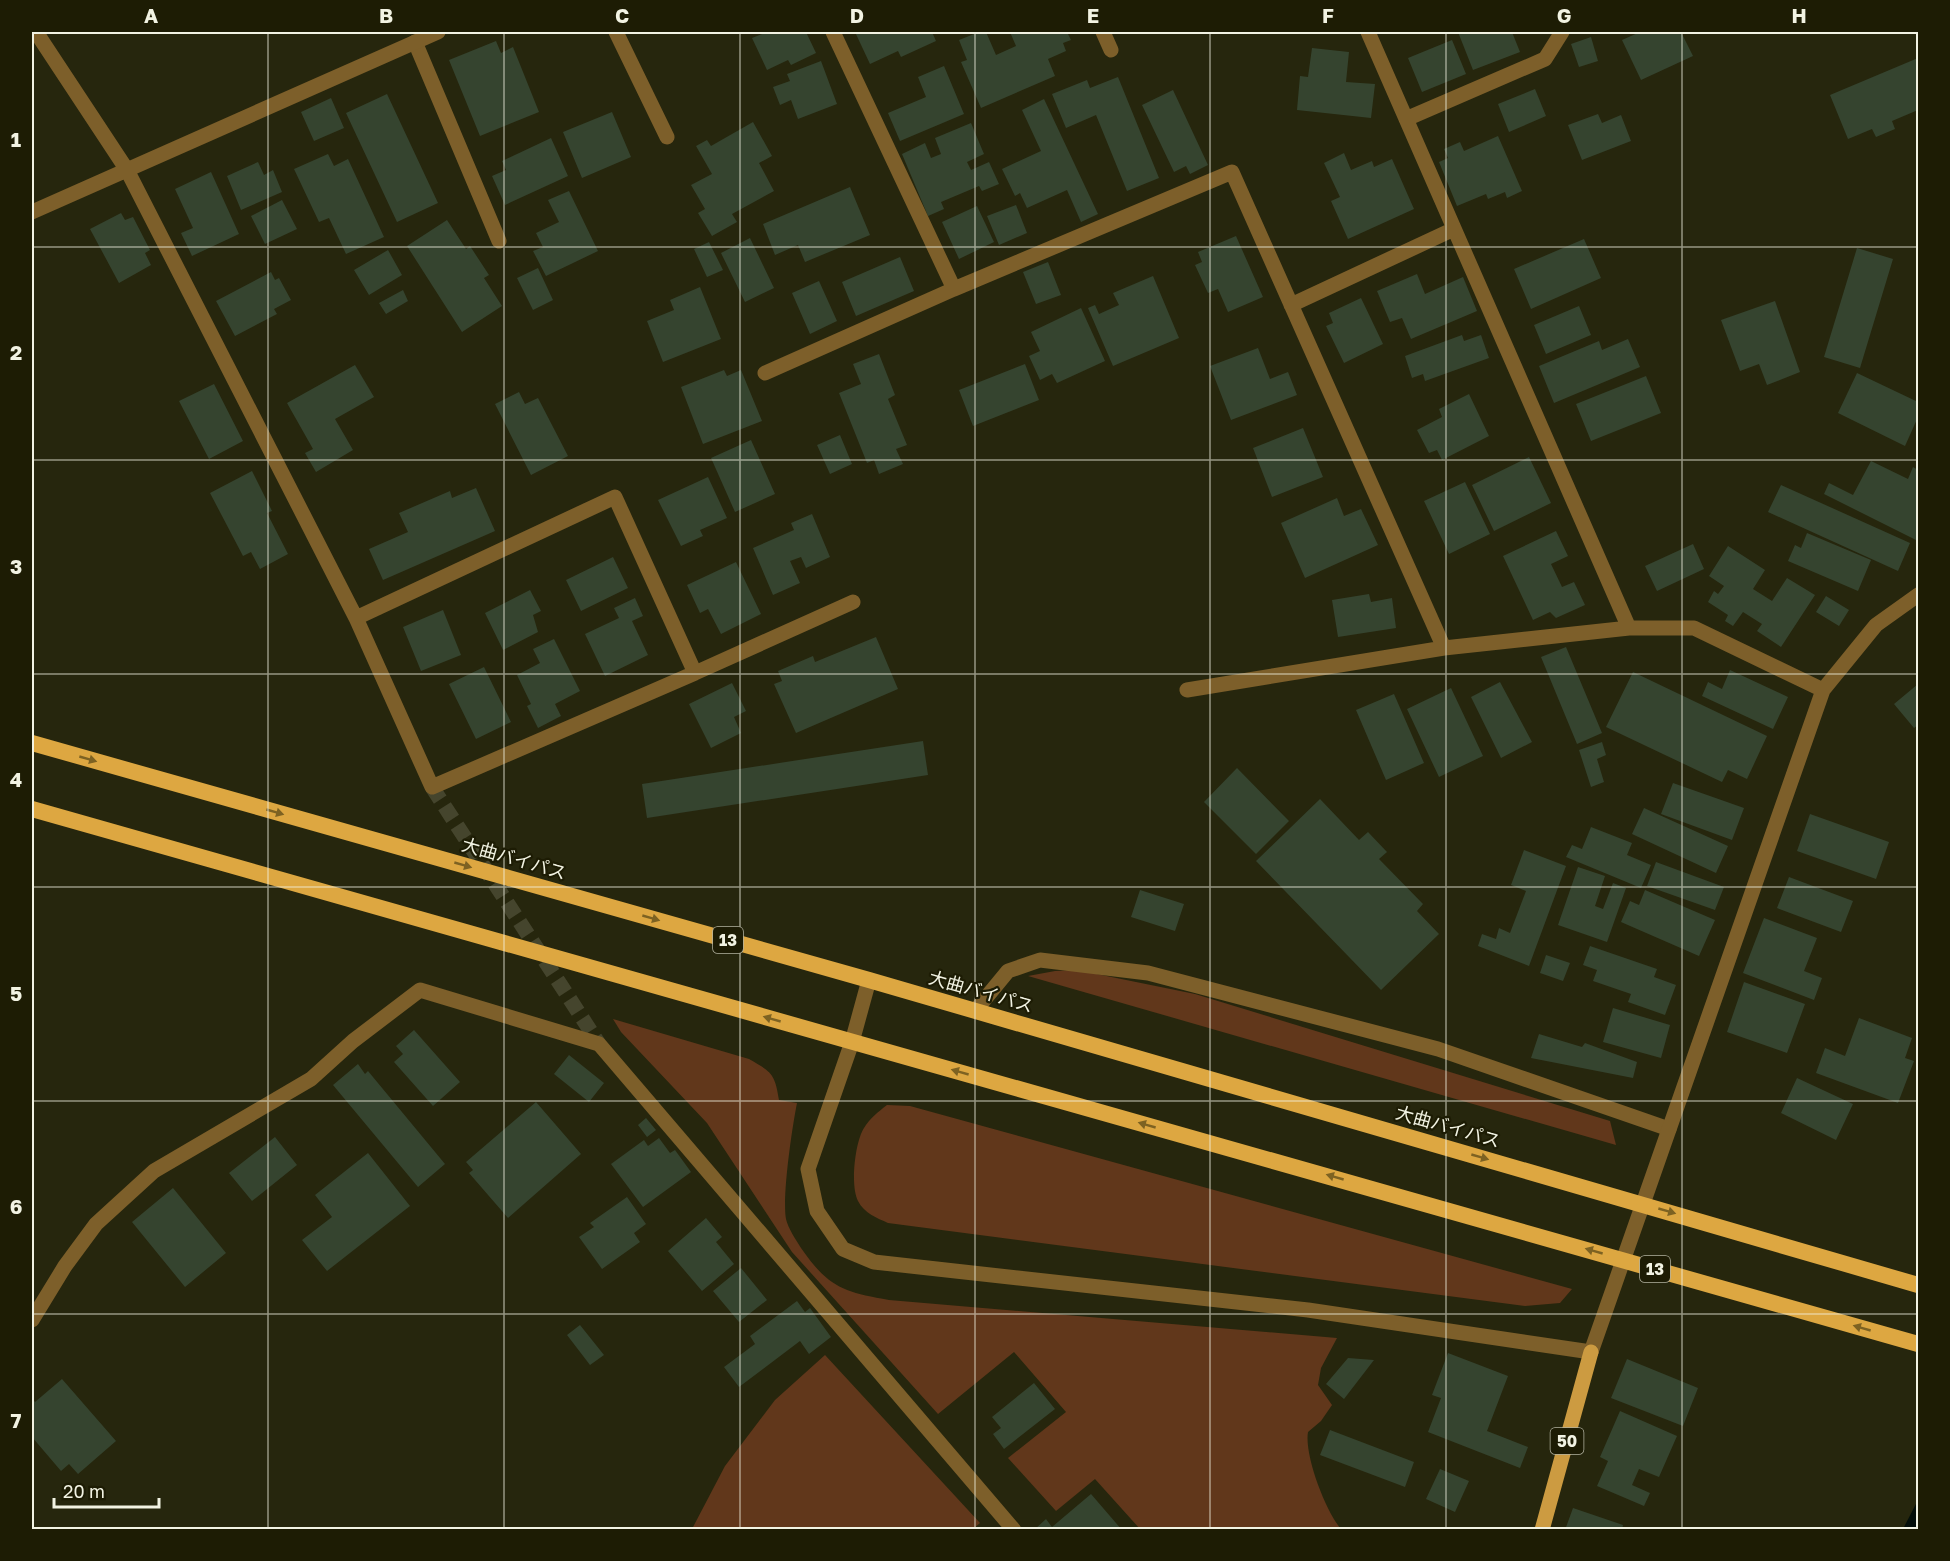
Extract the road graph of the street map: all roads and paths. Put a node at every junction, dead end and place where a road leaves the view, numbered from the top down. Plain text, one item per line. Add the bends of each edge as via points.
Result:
1 (36, 32) edge
2 (438, 32) edge
3 (616, 32) edge
4 (833, 32) edge
5 (1103, 32) edge
6 (1368, 32) edge
7 (1562, 32) edge
8 (415, 42) junction
9 (1112, 50) dead end
10 (1406, 119) junction
11 (667, 137) dead end
12 (127, 170) junction
13 (32, 212) edge
14 (1454, 229) junction
15 (499, 242) dead end
16 (954, 290) junction
17 (1291, 305) junction
18 (765, 373) dead end
19 (1918, 595) edge
20 (853, 602) dead end
21 (356, 618) junction
22 (1629, 628) junction
23 (1443, 648) junction
24 (695, 674) junction
25 (1187, 690) dead end
26 (1824, 690) junction
27 (32, 743) edge
28 (32, 809) edge
29 (869, 980) junction
30 (975, 1011) junction
31 (852, 1042) junction
32 (1669, 1129) junction
33 (1918, 1285) edge
34 (32, 1320) edge
35 (1918, 1344) edge
36 (1591, 1352) junction
37 (1014, 1530) edge
38 (1542, 1530) edge

1 - 12 street
2 - 8 street
3 - 11 street
4 - 16 street
5 - 9 street
6 - 10 street
7 - 10 street via 1545,59
8 - 12 street
8 - 15 street
10 - 14 street
12 - 13 street
12 - 21 street
14 - 17 street
14 - 22 street
16 - 17 street via 1232,172
16 - 18 street
17 - 23 street
19 - 26 street via 1876,625
20 - 24 street
21 - 24 street via 432,787
21 - 24 street via 615,496
22 - 23 street
22 - 26 street via 1694,628
23 - 25 street
26 - 32 street
27 -> 29 highway, 大曲バイパス / 13
31 -> 28 highway, 13
29 - 30 highway, 大曲バイパス / 13
29 - 31 street
30 - 32 street via 1008,971 1040,960 1148,973 1438,1049
30 -> 33 highway, 大曲バイパス / 13
35 -> 31 highway, 13
31 - 36 street via 808,1169 817,1211 843,1249 874,1262 1308,1310
32 - 36 street
34 - 37 street via 96,1224 154,1171 311,1079 420,990 599,1044
36 - 38 main road, 50

